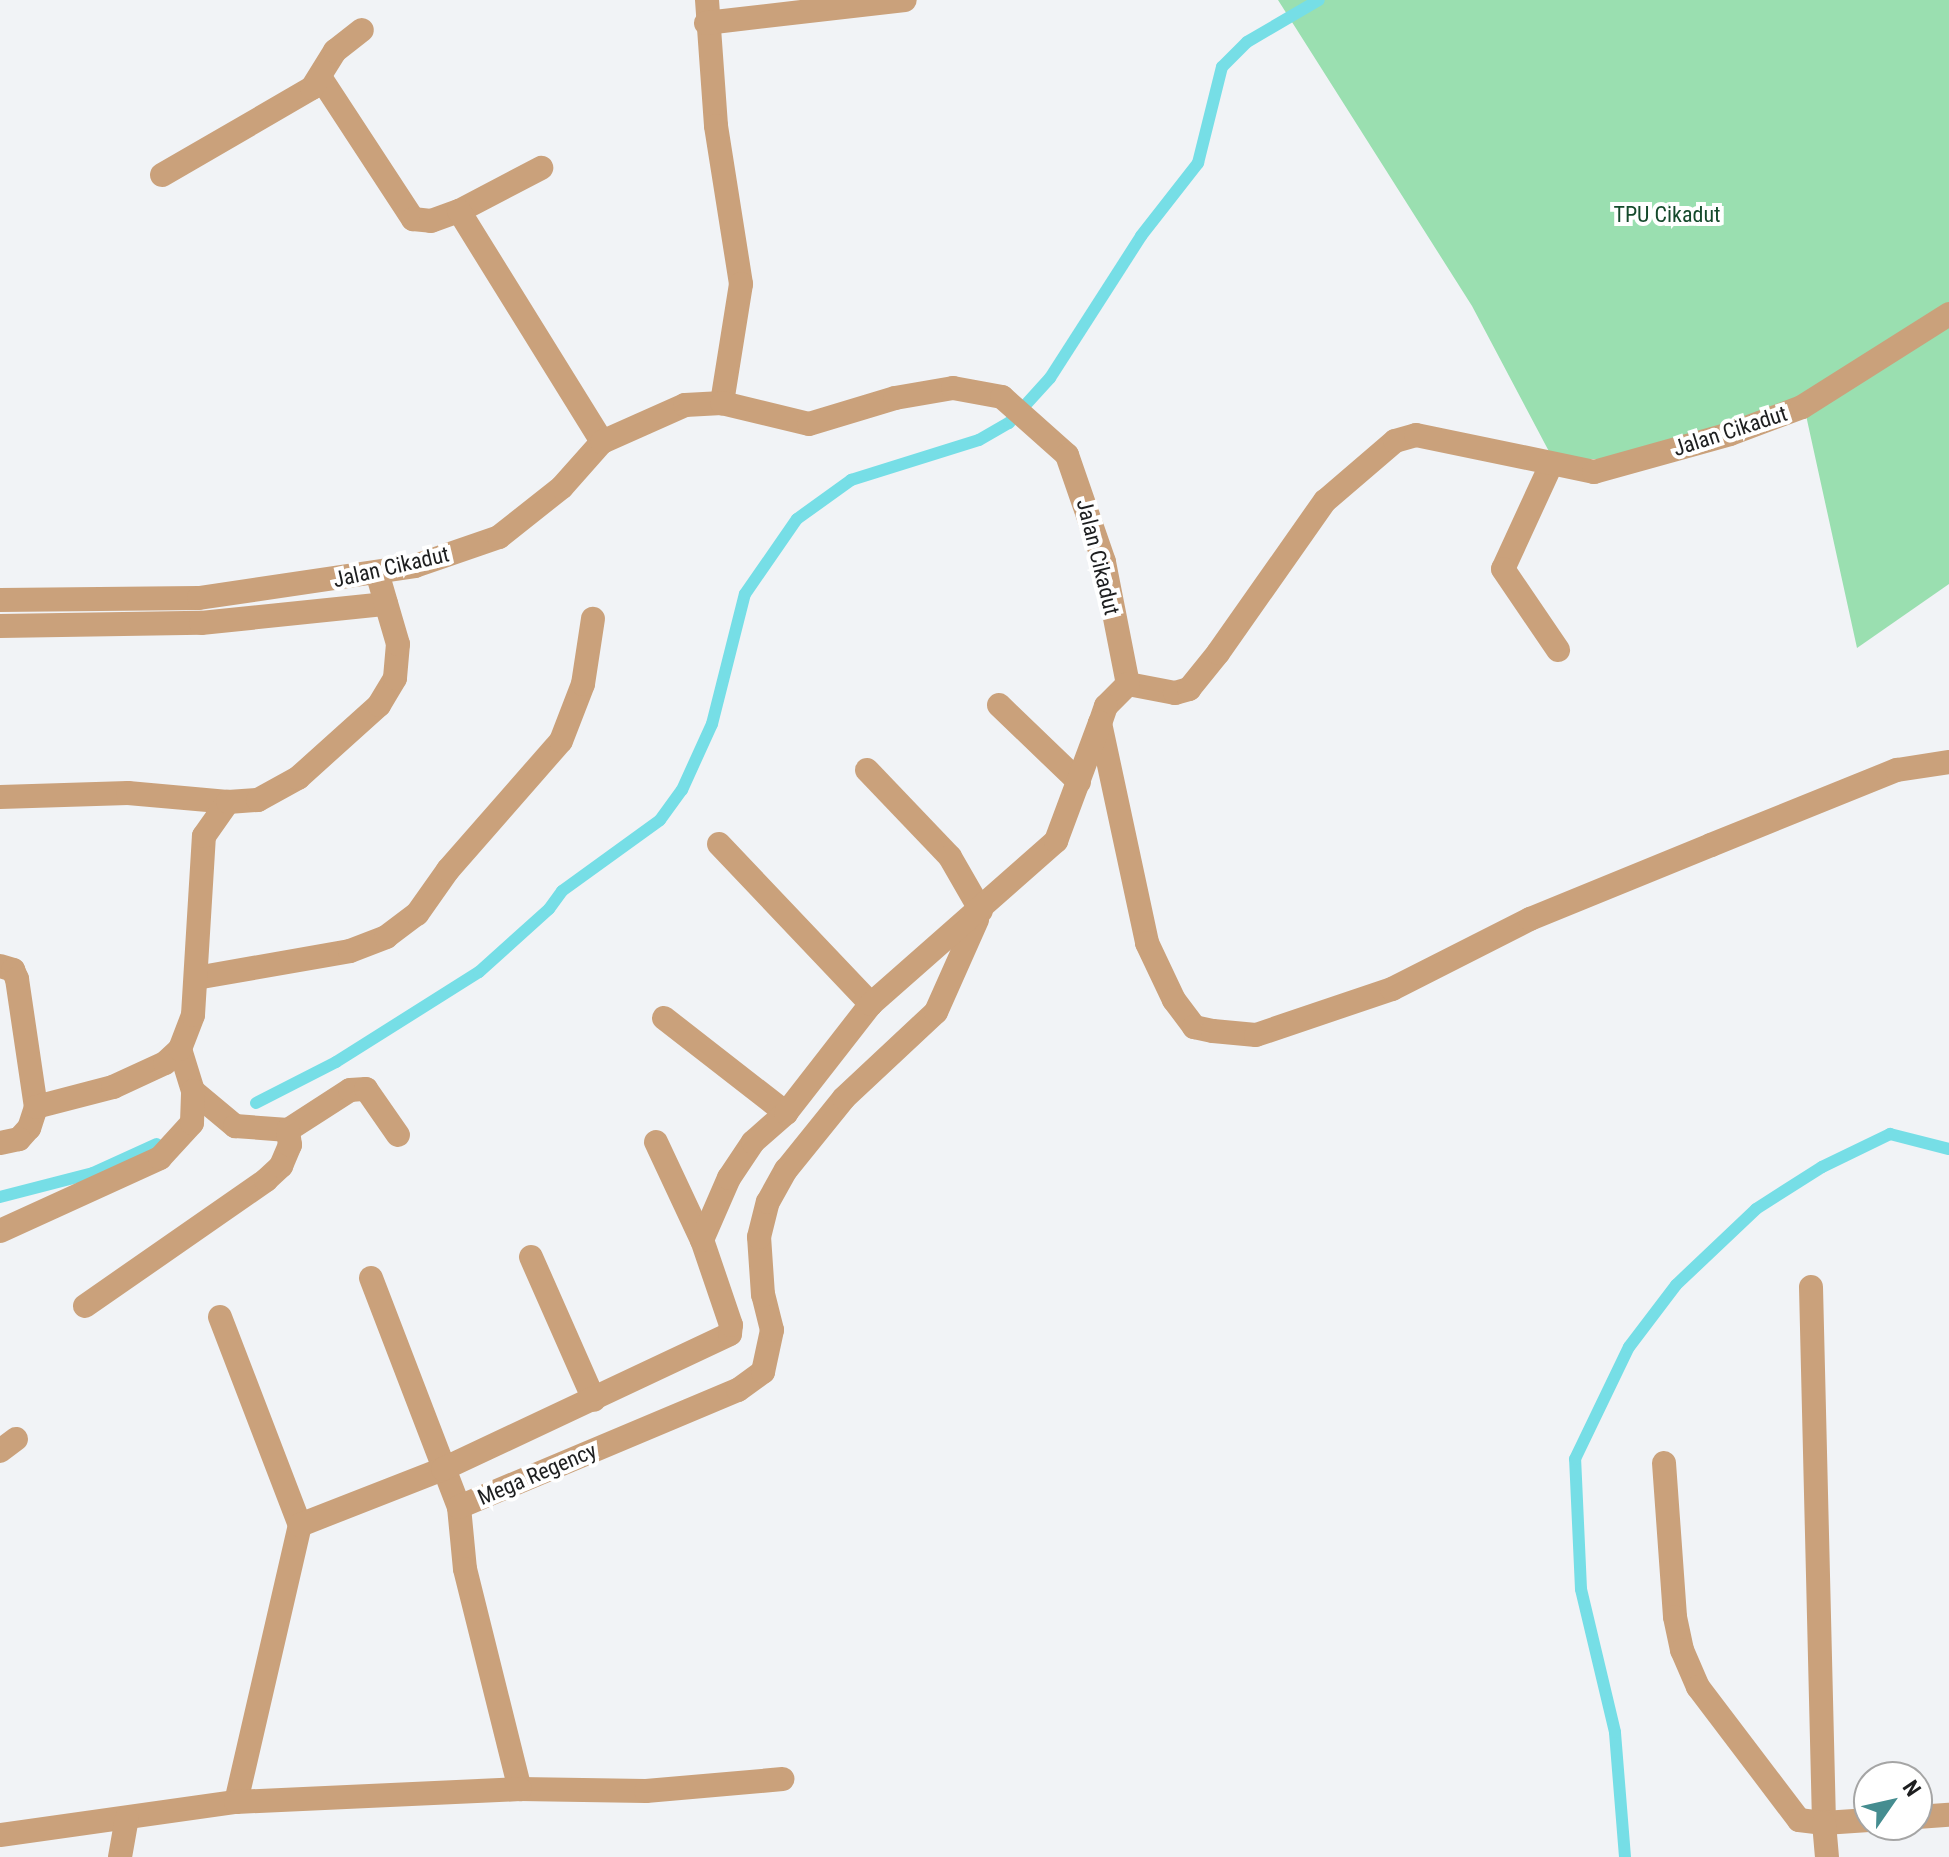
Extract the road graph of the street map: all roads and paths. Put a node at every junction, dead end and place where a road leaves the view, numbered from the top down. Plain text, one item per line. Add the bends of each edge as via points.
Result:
1 (905, 0) edge
2 (706, 11) edge
3 (362, 30) dead end
4 (320, 77) junction
5 (541, 168) dead end
6 (162, 175) dead end
7 (459, 211) junction
8 (1949, 314) edge
9 (722, 403) junction
10 (602, 442) junction
11 (1550, 467) junction
12 (377, 572) junction
13 (0, 600) edge
14 (386, 604) junction
15 (593, 619) dead end
16 (0, 626) edge
17 (1558, 650) dead end
18 (1128, 684) junction
19 (999, 705) dead end
20 (1100, 723) junction
21 (1949, 762) edge
22 (867, 770) dead end
23 (1079, 782) junction
24 (0, 797) edge
25 (228, 802) junction
26 (719, 844) dead end
27 (981, 911) junction
28 (0, 966) edge
29 (196, 978) junction
30 (871, 1004) junction
31 (664, 1018) dead end
32 (180, 1049) junction
33 (193, 1091) junction
34 (36, 1107) junction
35 (786, 1113) junction
36 (288, 1130) junction
37 (398, 1135) dead end
38 (656, 1142) dead end
39 (0, 1143) edge
40 (0, 1231) edge
41 (702, 1240) junction
42 (531, 1257) dead end
43 (371, 1278) dead end
44 (1811, 1287) dead end
45 (85, 1306) dead end
46 (220, 1317) dead end
47 (594, 1400) junction
48 (1664, 1463) dead end
49 (443, 1469) junction
50 (459, 1507) junction
51 (300, 1525) junction
52 (782, 1779) dead end
53 (520, 1789) junction
54 (236, 1802) junction
55 (127, 1819) junction
56 (1853, 1821) edge
57 (1824, 1823) junction
58 (0, 1835) edge
59 (120, 1857) edge
60 (1827, 1857) edge

1 - 2 street
2 - 9 street via 741,284
3 - 4 street via 335,51
4 - 6 street via 253,125
4 - 7 street via 413,219 431,221
5 - 7 street
7 - 10 street
8 - 11 street, Jalan Cikadut via 1802,407 1730,434 1594,472
9 - 10 street, Jalan Cikadut via 685,405
9 - 18 street, Jalan Cikadut via 809,424 895,398 953,388 1002,397 1067,455 1091,514
10 - 12 street, Jalan Cikadut via 562,487 499,537 415,566
11 - 17 street via 1503,569
11 - 18 street, Jalan Cikadut via 1416,435 1395,441 1325,501 1189,689 1175,693
12 - 13 street, Jalan Cikadut via 199,598
12 - 14 street
14 - 16 street via 201,623
14 - 25 street via 398,644 395,678 379,705 298,778 258,800
15 - 29 street via 583,684 561,741 448,870 417,914 386,937 350,951
18 - 20 street, Mega Regency via 1106,706
19 - 23 street
20 - 21 street via 1147,943 1174,1000 1194,1027 1256,1035 1392,989 1530,919 1897,770
20 - 23 street, Mega Regency
22 - 27 street via 950,857
23 - 27 street, Mega Regency via 1056,841
24 - 25 street via 128,793
25 - 29 street via 204,836
26 - 30 street
27 - 30 street, Mega Regency
27 - 50 street, Mega Regency via 936,1012 844,1098 786,1170 768,1202 759,1237 763,1295 772,1330 763,1372 738,1390
28 - 34 street via 13,970 17,979
29 - 32 street via 193,1015
30 - 35 street, Mega Regency
31 - 35 street
32 - 33 street
32 - 34 street via 165,1063 113,1087
33 - 36 street via 235,1126
33 - 40 street via 192,1123 160,1158
34 - 39 street via 19,1139
35 - 41 street, Mega Regency via 753,1142 729,1178
36 - 37 street via 350,1090 366,1089
36 - 45 street via 290,1145 266,1180
38 - 41 street
41 - 47 street, Mega Regency via 730,1334
42 - 47 street
43 - 49 street
44 - 57 street
46 - 51 street
47 - 49 street, Mega Regency
48 - 57 street via 1675,1617 1698,1687 1799,1820
49 - 50 street, Mega Regency
49 - 51 street
50 - 53 street via 465,1569
51 - 54 street
52 - 53 street via 646,1791
53 - 54 street
54 - 55 street
55 - 58 street
55 - 59 street
56 - 57 street
57 - 60 street

